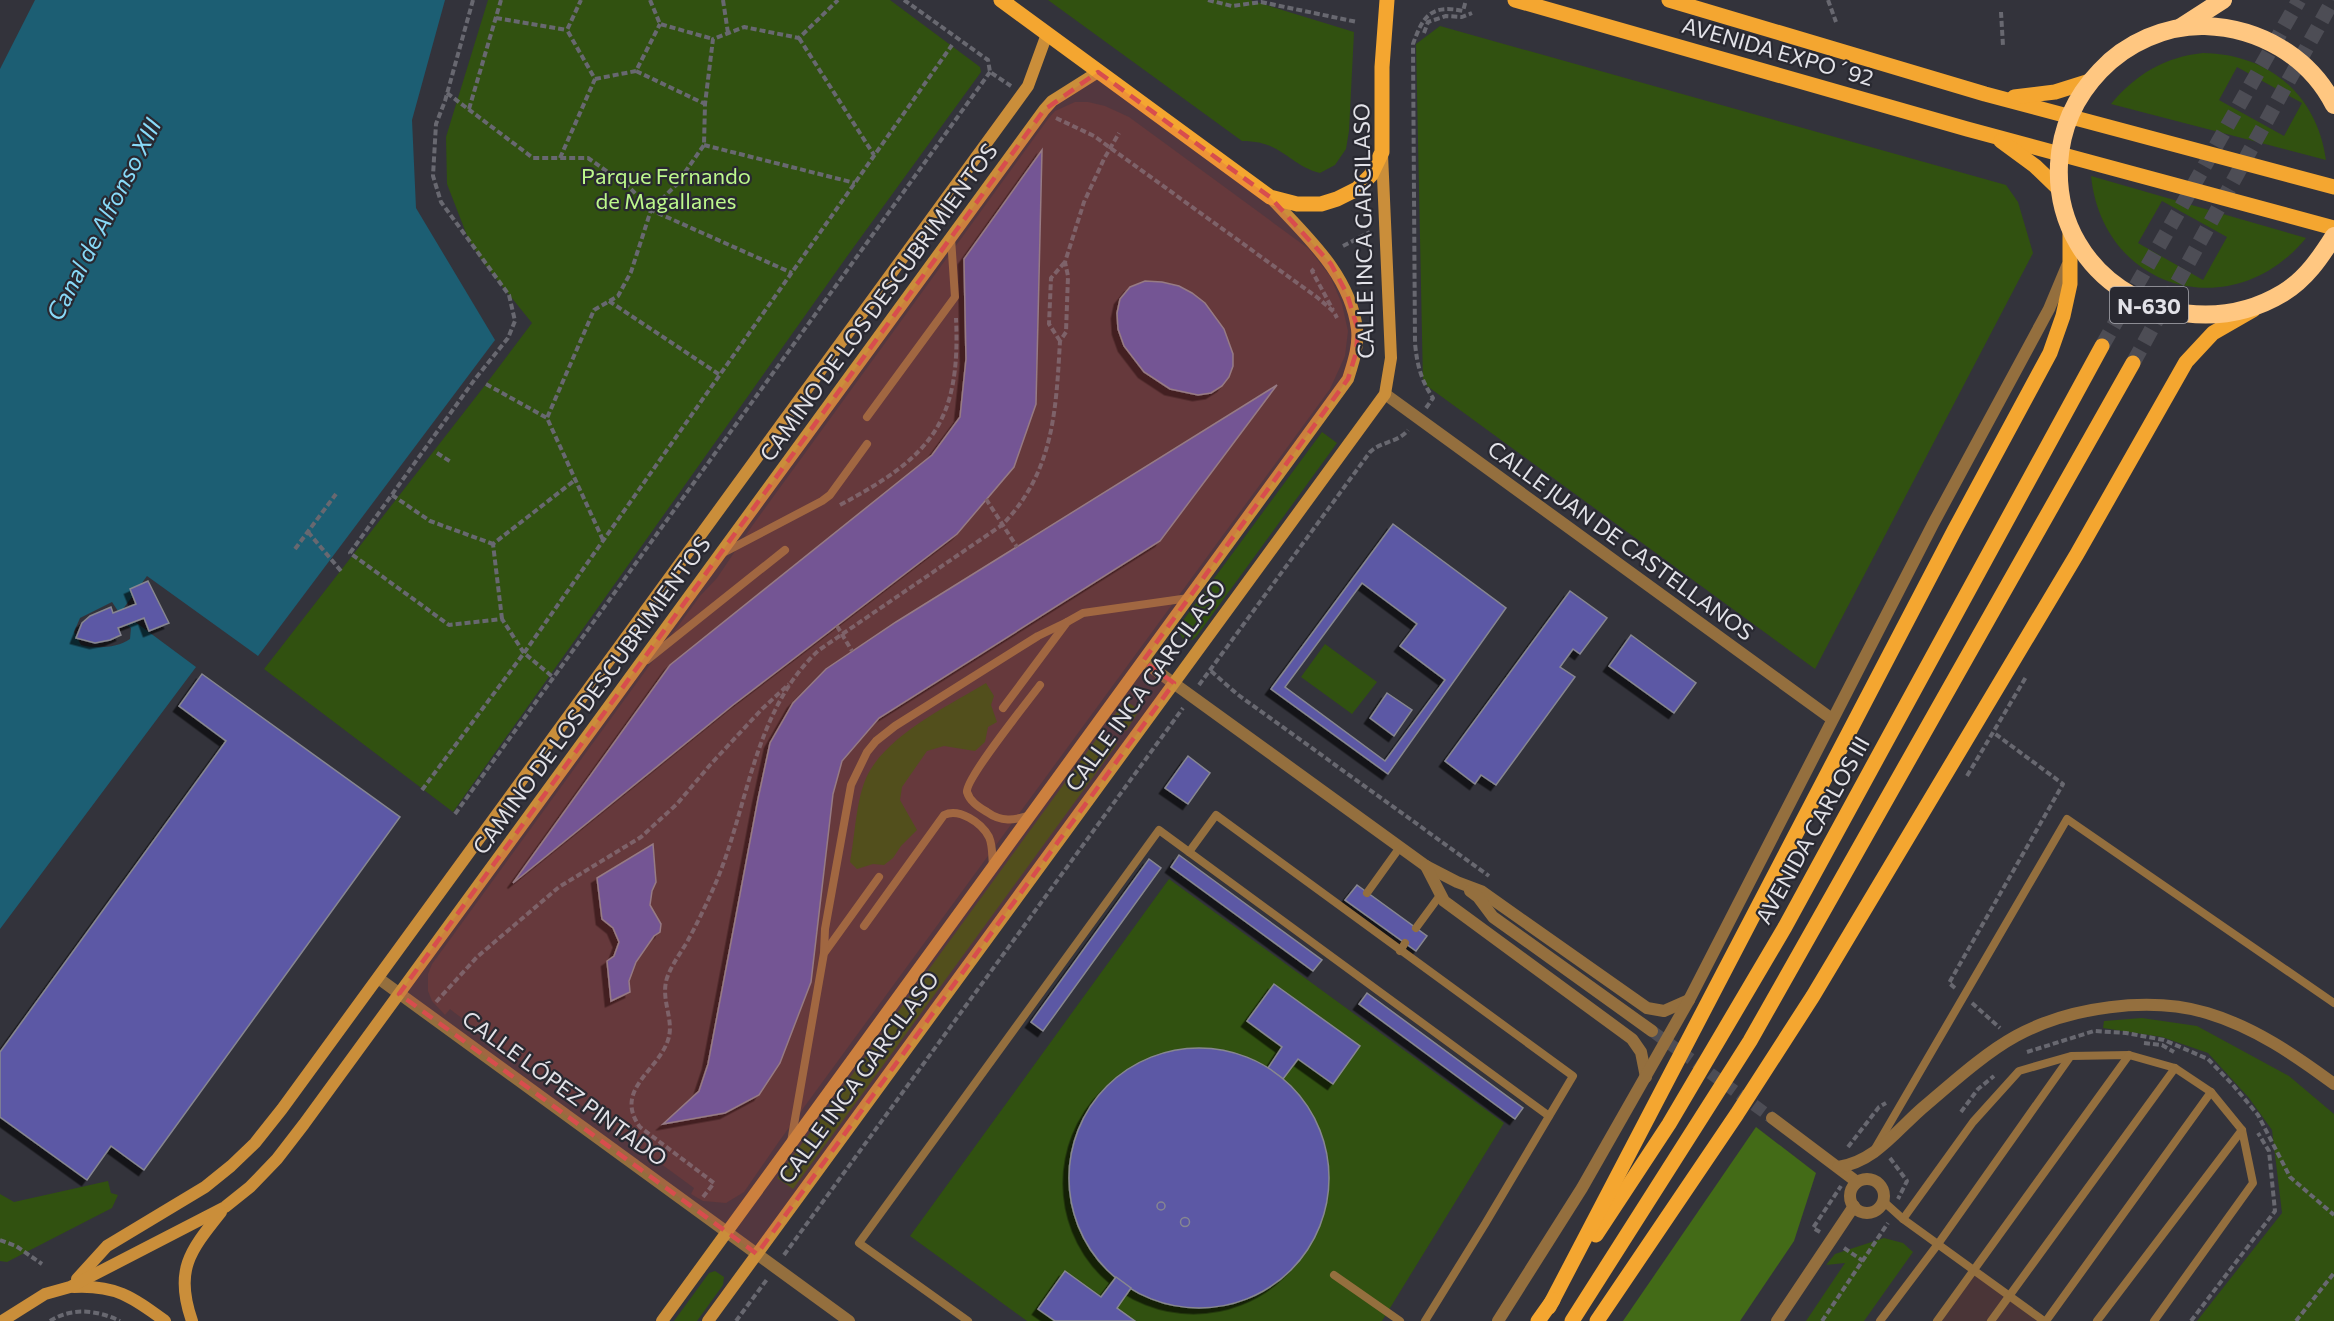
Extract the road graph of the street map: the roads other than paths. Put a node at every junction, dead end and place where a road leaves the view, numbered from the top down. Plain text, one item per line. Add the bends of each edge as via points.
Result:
1 (1001, 0) edge
2 (1387, 0) edge
3 (1515, 0) edge
4 (1669, 0) edge
5 (2223, 0) edge
6 (2180, 28) junction
7 (1047, 34) junction
8 (1098, 72) junction
9 (2090, 81) junction
10 (2004, 98) junction
11 (2334, 105) edge
12 (2070, 116) junction
13 (1994, 136) junction
14 (1382, 152) junction
15 (2060, 154) junction
16 (2334, 187) edge
17 (2060, 190) junction
18 (1270, 197) junction
19 (2070, 225) junction
20 (2334, 228) edge
21 (2334, 236) edge
22 (951, 238) junction
23 (2072, 254) junction
24 (2327, 259) edge
25 (2263, 304) junction
26 (2102, 346) tunnel mouth
27 (2133, 363) tunnel mouth
28 (1385, 394) junction
29 (867, 417) dead end
30 (867, 444) dead end
31 (785, 550) dead end
32 (718, 556) junction
33 (1189, 598) junction
34 (1067, 622) junction
35 (1143, 661) junction
36 (637, 668) junction
37 (1174, 683) junction
38 (1040, 685) dead end
39 (1003, 708) dead end
40 (1832, 719) junction
41 (1030, 815) junction
42 (1400, 847) junction
43 (1189, 852) junction
44 (1426, 866) junction
45 (993, 867) junction
46 (879, 877) dead end
47 (1457, 882) junction
48 (1367, 893) dead end
49 (1441, 894) junction
50 (864, 926) dead end
51 (1416, 928) dead end
52 (824, 953) junction
53 (378, 978) junction
54 (399, 994) junction
55 (1689, 1000) junction
56 (2334, 1003) edge
57 (1652, 1031) tunnel mouth
58 (2129, 1055) junction
59 (2071, 1056) junction
60 (2175, 1068) junction
61 (1646, 1077) junction
62 (2334, 1084) edge
63 (2211, 1092) junction
64 (1549, 1116) junction
65 (1772, 1118) tunnel mouth
66 (2242, 1130) junction
67 (791, 1144) junction
68 (1871, 1155) junction
69 (1838, 1167) junction
70 (1862, 1181) junction
71 (1883, 1201) junction
72 (1854, 1206) junction
73 (225, 1207) junction
74 (1903, 1219) junction
75 (726, 1232) junction
76 (1938, 1244) junction
77 (757, 1254) junction
78 (1974, 1270) junction
79 (1334, 1275) dead end
80 (70, 1287) junction
81 (2009, 1296) junction
82 (1549, 1307) junction
83 (2, 1321) edge
84 (165, 1321) edge
85 (192, 1321) edge
86 (662, 1321) edge
87 (708, 1321) edge
88 (849, 1321) edge
89 (968, 1321) edge
90 (1400, 1321) edge
91 (1425, 1321) edge
92 (1498, 1321) edge
93 (1538, 1321) edge
94 (1572, 1321) edge
95 (1597, 1321) edge
96 (1777, 1321) edge
97 (1880, 1321) edge
98 (1936, 1321) edge
99 (1991, 1321) edge
100 (2045, 1321) edge
101 (2097, 1321) edge
102 (2154, 1321) edge

1 - 7 main road
2 - 14 main road, CALLE INCA GARCILASO
3 - 13 main road, AVENIDA EXPO´92
4 - 10 main road, AVENIDA EXPO´92
5 - 6 highway, N-630
6 - 9 highway, N-630 via 2130,46
6 - 11 highway, N-630 via 2225,27 2268,40 2305,66
7 - 8 main road
7 - 53 street, CAMINO DE LOS DESCUBRIMIENTOS via 1028,86
8 - 18 main road
8 - 22 street, CAMINO DE LOS DESCUBRIMIENTOS via 1046,107
9 - 10 main road via 2055,92
9 - 12 highway, N-630
10 - 12 main road, AVENIDA EXPO´92
12 - 15 highway, N-630
12 - 16 main road, AVENIDA EXPO´92
13 - 15 main road, AVENIDA EXPO´92
13 - 17 main road
14 - 18 main road via 1371,175 1357,189 1338,199 1297,204
14 - 28 street, CALLE INCA GARCILASO via 1391,358
15 - 17 highway, N-630
15 - 20 main road, AVENIDA EXPO´92
17 - 19 highway, N-630
18 - 33 street, CALLE INCA GARCILASO via 1331,264 1353,312 1358,330 1356,353 1348,379
19 - 23 main road
19 - 25 highway, N-630 via 2083,251 2101,273 2124,292 2150,305 2177,314 2206,316 2235,313
21 - 24 highway, N-630
22 - 29 lane via 955,297
22 - 32 street, CAMINO DE LOS DESCUBRIMIENTOS
23 - 40 street via 2049,309
23 - 82 main road via 2063,316 2050,353
24 - 25 highway, N-630
25 - 95 main road via 2213,333 2186,362 2077,554 1813,996
26 - 82 main road, AVENIDA CARLOS III via 1785,927 1669,1124
27 - 94 main road via 1750,1041
28 - 37 street, CALLE INCA GARCILASO
28 - 40 street, CALLE JUAN DE CASTELLANOS
30 - 32 lane via 830,495
31 - 36 lane
32 - 36 street, CAMINO DE LOS DESCUBRIMIENTOS
33 - 34 lane via 1083,612
33 - 35 street, CALLE INCA GARCILASO
34 - 39 lane
34 - 52 lane via 894,726 867,752 849,793
35 - 37 street
35 - 41 street, CALLE INCA GARCILASO
36 - 54 street, CAMINO DE LOS DESCUBRIMIENTOS
37 - 42 street
37 - 77 street, CALLE INCA GARCILASO
38 - 41 lane via 978,768 967,792 972,802 993,816 1018,820
40 - 55 street
41 - 45 street, CALLE INCA GARCILASO
42 - 44 street
42 - 48 lane
43 - 64 lane
43 - 64 lane via 1215,815 1354,911 1573,1076
43 - 89 lane via 1159,830 860,1243
44 - 47 street
44 - 49 street
45 - 50 lane via 989,838 983,829 962,814 944,815
45 - 67 street, CALLE INCA GARCILASO
46 - 52 lane
47 - 55 street via 1481,891 1647,1008 1664,1011
47 - 57 street via 1478,897 1493,917
49 - 51 lane
49 - 61 street via 1444,901 1632,1039 1641,1052
52 - 67 lane
53 - 54 street, CALLE LÓPEZ PINTADO
53 - 80 street, CAMINO DE LOS DESCUBRIMIENTOS via 255,1143 205,1186 107,1246
54 - 73 street, CAMINO DE LOS DESCUBRIMIENTOS via 277,1159
54 - 75 street, CALLE LÓPEZ PINTADO
55 - 61 street
56 - 68 lane via 2067,819
58 - 59 lane
58 - 60 lane
58 - 78 lane
59 - 74 lane via 2019,1071 1972,1122
59 - 76 lane
60 - 63 lane
60 - 81 lane
61 - 92 street
62 - 68 street via 2299,1057 2254,1032 2206,1013 2160,1006 2111,1007 2068,1016 2012,1039 1924,1107
63 - 66 lane
63 - 100 lane
64 - 91 lane
65 - 69 street
66 - 101 lane
66 - 102 lane via 2253,1183
67 - 75 street, CALLE INCA GARCILASO
68 - 69 street
68 - 70 street
69 - 70 street
70 - 71 street via 1879,1185
70 - 72 street via 1851,1192
71 - 72 street via 1871,1212
71 - 74 lane
72 - 96 street
73 - 80 street, CAMINO DE LOS DESCUBRIMIENTOS
73 - 85 street via 190,1254 184,1278 185,1301
74 - 76 lane
75 - 77 street, CALLE LÓPEZ PINTADO
75 - 86 street, CALLE INCA GARCILASO
76 - 78 lane
76 - 97 lane
77 - 87 street, CALLE INCA GARCILASO
77 - 88 street, CALLE LÓPEZ PINTADO
78 - 81 lane
78 - 98 lane
79 - 90 lane
80 - 83 street, CAMINO DE LOS DESCUBRIMIENTOS via 45,1294
80 - 84 street via 97,1286 119,1291
81 - 99 lane
81 - 100 lane
82 - 93 main road, AVENIDA CARLOS III

